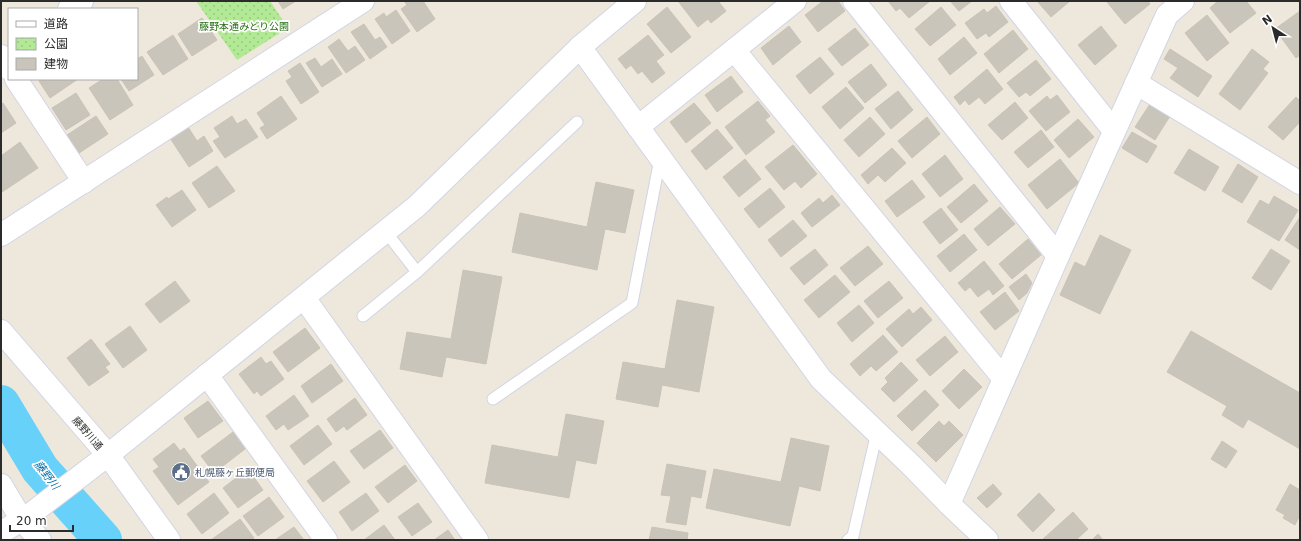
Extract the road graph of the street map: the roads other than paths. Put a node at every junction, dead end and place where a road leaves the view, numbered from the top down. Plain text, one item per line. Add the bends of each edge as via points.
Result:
1 (82, 1) edge
2 (362, 1) edge
3 (635, 1) edge
4 (795, 1) edge
5 (854, 1) edge
6 (1011, 1) edge
7 (1184, 1) edge
8 (71, 8) edge
9 (580, 47) junction
10 (734, 50) junction
11 (1, 56) edge
12 (8, 67) edge
13 (17, 80) edge
14 (1136, 83) junction
15 (577, 122) dead end
16 (638, 127) junction
17 (1114, 131) junction
18 (660, 158) junction
19 (84, 182) junction
20 (1300, 183) edge
21 (386, 232) junction
22 (1, 235) edge
23 (1058, 256) junction
24 (417, 272) junction
25 (304, 298) junction
26 (363, 316) dead end
27 (1, 331) edge
28 (207, 375) junction
29 (1004, 379) junction
30 (493, 399) dead end
31 (877, 432) junction
32 (100, 461) junction
33 (1, 485) edge
34 (949, 504) junction
35 (27, 516) junction
36 (1, 535) edge
37 (40, 540) edge
38 (169, 540) edge
39 (326, 540) edge
40 (477, 540) edge
41 (848, 540) edge
42 (987, 540) edge

1 - 8 street
2 - 19 street
3 - 9 street
4 - 10 street
5 - 23 street
6 - 17 street
7 - 14 street via 1167,15
9 - 16 street
9 - 21 street via 417,206
10 - 16 street
10 - 29 street
11 - 12 street
13 - 19 street
14 - 17 street
14 - 20 street
15 - 24 lane
16 - 18 street
17 - 23 street
18 - 30 lane via 632,303
18 - 31 street via 821,379
19 - 22 street
21 - 24 lane
21 - 25 street
23 - 29 street
24 - 26 lane
25 - 28 street
25 - 40 street
27 - 32 street, 藤野川通
28 - 32 street
28 - 39 street
29 - 34 street
31 - 34 street
31 - 41 lane via 853,536
32 - 35 street
32 - 38 street, 藤野川通
33 - 35 street
34 - 42 street
35 - 36 street
35 - 37 street

